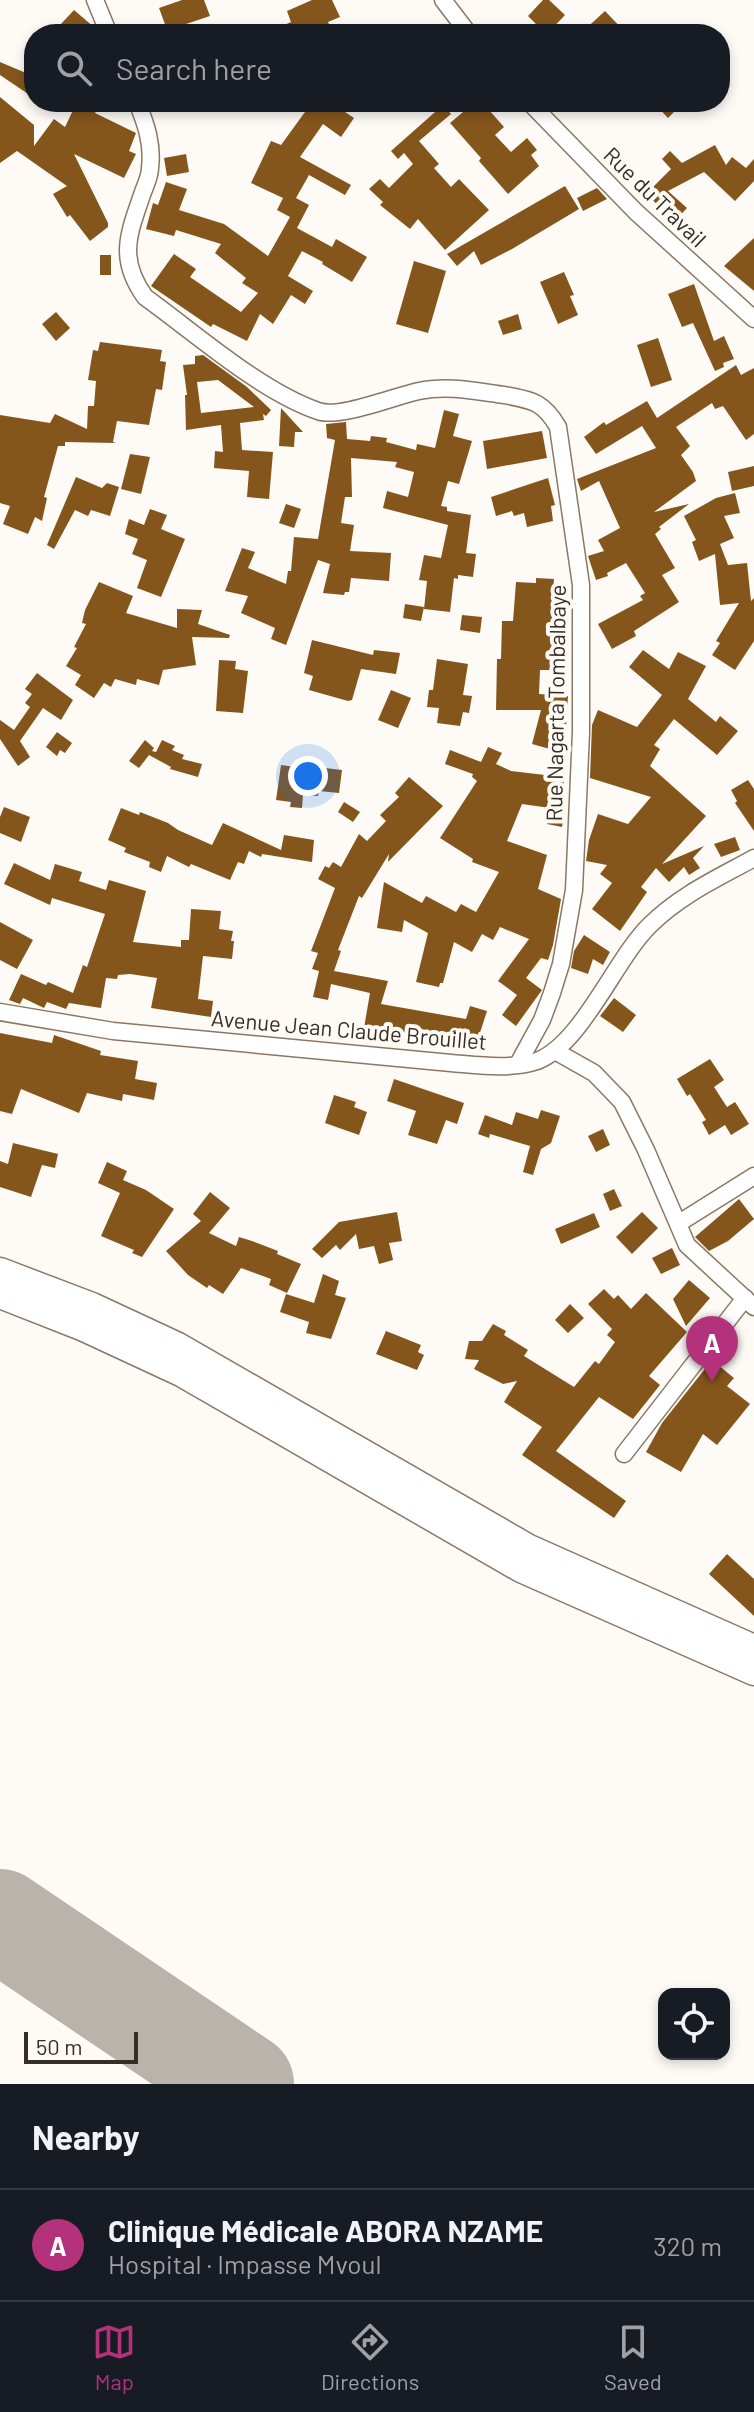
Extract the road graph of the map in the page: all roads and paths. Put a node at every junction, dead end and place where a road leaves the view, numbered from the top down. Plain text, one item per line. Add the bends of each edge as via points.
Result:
1 (95, 0) edge
2 (443, 0) edge
3 (105, 24) edge
4 (461, 24) edge
5 (141, 112) edge
6 (539, 112) edge
7 (754, 319) edge
8 (754, 858) edge
9 (0, 1012) edge
10 (555, 1051) junction
11 (518, 1064) junction
12 (754, 1176) edge
13 (679, 1223) junction
14 (0, 1271) edge
15 (0, 1295) edge
16 (749, 1302) edge
17 (624, 1454) dead end
18 (754, 1648) edge
19 (754, 1672) edge

1 - 3 street
2 - 4 street
5 - 11 street, Rue Nagarta Tombalbaye via 148,127 150,172 127,252 145,297 261,382 321,413 447,387 532,400 558,427 581,585 574,890 552,993
6 - 7 street, Rue du Travail via 636,212
8 - 10 street, Avenue Jean Claude Brouillet via 677,901 648,927
9 - 11 street, Avenue Jean Claude Brouillet via 113,1031 451,1063
10 - 11 street, Avenue Jean Claude Brouillet
10 - 13 street via 594,1073 622,1102
12 - 13 street
13 - 16 street via 687,1245
14 - 18 main road via 178,1346 529,1548
15 - 19 main road via 181,1373 521,1569
16 - 17 street

